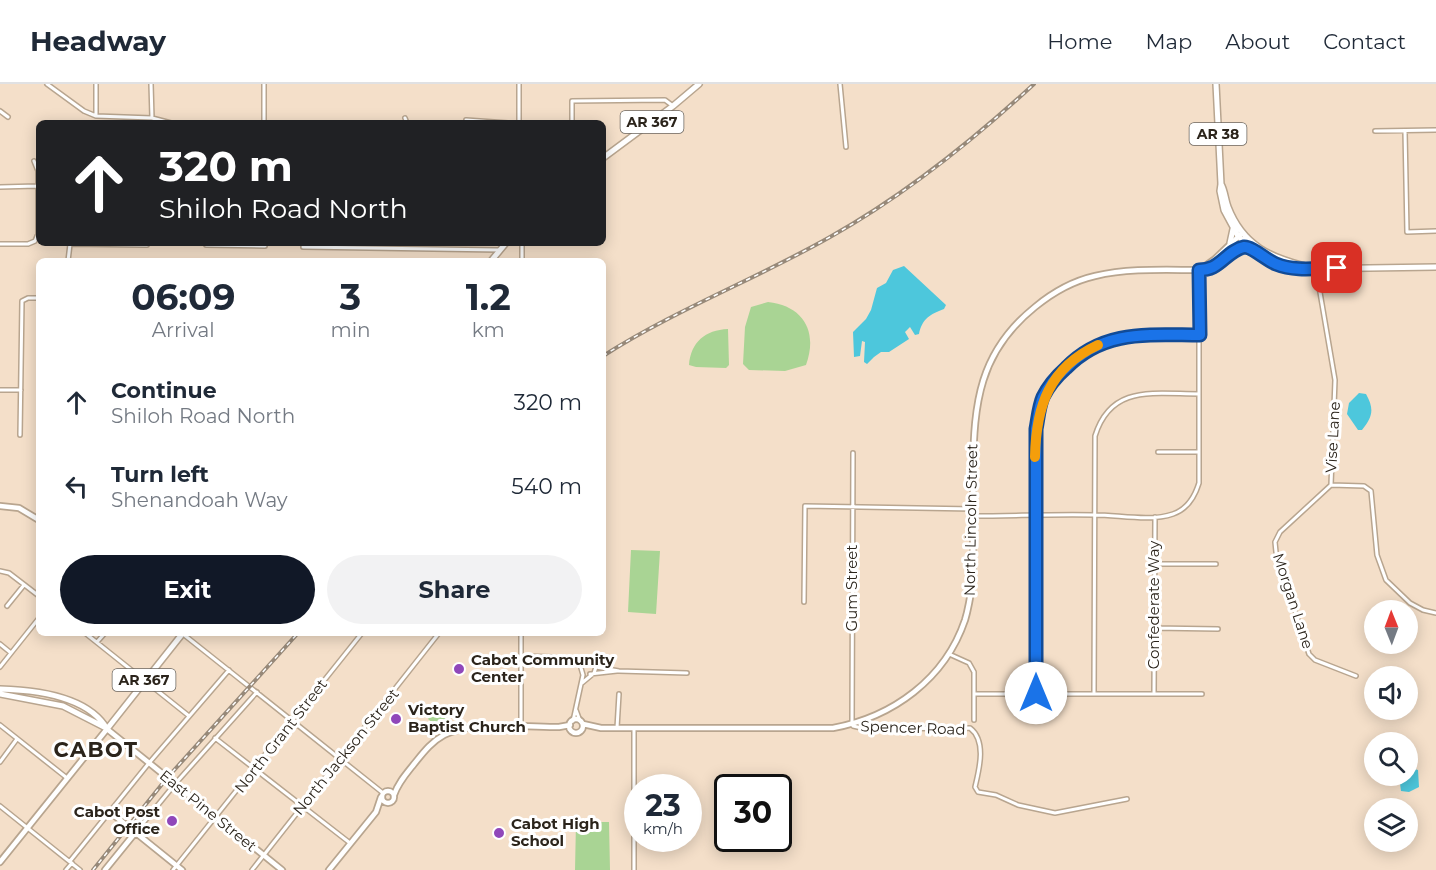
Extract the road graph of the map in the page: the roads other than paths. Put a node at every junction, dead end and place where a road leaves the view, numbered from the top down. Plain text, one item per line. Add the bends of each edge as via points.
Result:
1 (47, 84) edge
2 (96, 84) edge
3 (151, 84) edge
4 (264, 84) edge
5 (519, 84) edge
6 (699, 84) edge
7 (840, 84) edge
8 (1216, 84) edge
9 (673, 106) junction
10 (1, 113) edge
11 (96, 116) junction
12 (8, 117) dead end
13 (152, 118) junction
14 (160, 120) edge
15 (264, 120) edge
16 (519, 120) edge
17 (572, 120) edge
18 (1405, 130) junction
19 (1436, 130) edge
20 (1376, 131) dead end
21 (846, 147) dead end
22 (606, 156) edge
23 (34, 161) dead end
24 (36, 166) edge
25 (1221, 184) junction
26 (36, 186) edge
27 (0, 187) edge
28 (1233, 227) junction
29 (1436, 231) edge
30 (1243, 237) junction
31 (36, 239) edge
32 (1230, 243) junction
33 (0, 244) edge
34 (503, 246) edge
35 (303, 247) dead end
36 (1250, 248) junction
37 (499, 250) junction
38 (1225, 257) junction
39 (492, 258) edge
40 (1436, 267) edge
41 (1316, 268) junction
42 (1199, 270) junction
43 (36, 298) edge
44 (1200, 335) junction
45 (0, 390) edge
46 (21, 390) junction
47 (1198, 394) junction
48 (20, 435) dead end
49 (1158, 452) dead end
50 (1198, 452) junction
51 (853, 453) dead end
52 (1331, 485) junction
53 (0, 506) edge
54 (852, 507) junction
55 (973, 509) junction
56 (1094, 515) junction
57 (973, 516) junction
58 (1035, 516) junction
59 (1155, 517) junction
60 (36, 518) edge
61 (1154, 564) junction
62 (1216, 564) dead end
63 (0, 571) edge
64 (24, 585) junction
65 (36, 594) edge
66 (804, 602) dead end
67 (7, 606) dead end
68 (1436, 613) edge
69 (36, 622) edge
70 (1154, 628) junction
71 (1218, 629) dead end
72 (89, 636) edge
73 (102, 636) edge
74 (181, 636) edge
75 (187, 636) edge
76 (361, 636) edge
77 (437, 636) edge
78 (521, 636) edge
79 (97, 642) junction
80 (0, 644) edge
81 (11, 653) junction
82 (949, 654) junction
83 (521, 656) junction
84 (582, 666) junction
85 (0, 667) edge
86 (596, 667) junction
87 (229, 670) junction
88 (619, 671) junction
89 (583, 673) junction
90 (687, 673) dead end
91 (590, 674) junction
92 (1356, 676) dead end
93 (144, 680) junction
94 (582, 683) junction
95 (0, 689) edge
96 (256, 692) junction
97 (1036, 693) junction
98 (1094, 693) junction
99 (1154, 693) junction
100 (0, 694) edge
101 (619, 694) dead end
102 (975, 694) junction
103 (1202, 694) dead end
104 (576, 710) junction
105 (189, 716) junction
106 (293, 720) junction
107 (974, 720) dead end
108 (571, 724) junction
109 (582, 724) junction
110 (852, 724) junction
111 (0, 725) edge
112 (521, 727) junction
113 (617, 728) junction
114 (634, 728) junction
115 (107, 729) junction
116 (215, 738) junction
117 (17, 739) junction
118 (340, 759) junction
119 (0, 762) edge
120 (149, 764) junction
121 (255, 769) junction
122 (68, 779) junction
123 (400, 781) junction
124 (175, 784) junction
125 (384, 793) junction
126 (394, 795) junction
127 (1127, 799) dead end
128 (388, 803) junction
129 (0, 806) edge
130 (302, 807) junction
131 (110, 812) junction
132 (375, 812) junction
133 (217, 817) junction
134 (28, 828) junction
135 (135, 833) junction
136 (350, 843) junction
137 (263, 855) junction
138 (0, 862) edge
139 (71, 862) junction
140 (175, 868) edge
141 (66, 870) edge
142 (80, 870) edge
143 (105, 870) edge
144 (182, 870) edge
145 (252, 870) edge
146 (282, 870) edge
147 (329, 870) edge
148 (634, 870) edge

1 - 11 street
2 - 11 street
3 - 13 street
4 - 15 street
5 - 16 street
6 - 9 main road, AR 367
7 - 21 street
8 - 25 main road, AR 38
9 - 17 street via 665,100 572,100
9 - 22 main road, AR 367
10 - 12 street
11 - 13 street
13 - 14 street
18 - 19 street
18 - 20 street
18 - 29 street via 1407,232
23 - 24 street
25 - 28 main road, AR 38 via 1224,210
25 - 30 main road, AR 38
26 - 27 street
28 - 30 main road, AR 38
28 - 32 main road
30 - 32 street
30 - 36 main road, AR 38
30 - 38 street, North Lincoln Street
30 - 41 main road, AR 38 via 1275,257
31 - 33 street via 28,244
32 - 42 street
34 - 37 main road
35 - 37 street
36 - 38 street
36 - 41 main road, AR 38 via 1277,264
37 - 39 main road
38 - 42 street, North Lincoln Street via 1212,268
40 - 41 main road, AR 38
41 - 52 street, Vise Lane via 1335,380
42 - 44 street
42 - 55 street, North Lincoln Street via 1133,270 1090,277 1041,301 1017,323 993,356 978,396
43 - 46 street via 23,296 22,302
44 - 47 street
44 - 58 street via 1137,334 1115,338 1075,358 1058,375 1043,398 1036,429
45 - 46 street
46 - 48 street
47 - 50 street
47 - 56 street via 1143,393 1112,405 1100,420 1095,436
49 - 50 street
50 - 59 street via 1199,483 1195,497 1174,513
51 - 54 street, Gum Street
52 - 68 street, Vise Lane via 1364,486 1371,491 1377,555 1386,580 1410,603
52 - 92 street, Morgan Lane via 1280,532 1276,552 1310,654 1315,660
53 - 60 street via 19,508
54 - 55 street
54 - 66 street via 804,506
54 - 110 street, Gum Street
55 - 57 street, North Lincoln Street
56 - 58 street
56 - 59 street
56 - 98 street
57 - 58 street
57 - 82 street, North Lincoln Street via 969,606
58 - 97 street
59 - 61 street, Confederate Way
61 - 62 street
61 - 70 street, Confederate Way
63 - 64 street
64 - 65 street
64 - 67 street
69 - 81 street
70 - 71 street
70 - 99 street, Confederate Way
72 - 79 street
73 - 79 street
74 - 93 main road, AR 367
75 - 87 street
76 - 106 street, North Grant Street
77 - 118 street, North Jackson Street
78 - 83 street
79 - 93 street
80 - 81 street
81 - 85 street
82 - 102 street via 972,667
82 - 110 street, North Lincoln Street via 927,681 905,699
83 - 84 street via 552,657
83 - 112 street
84 - 86 street via 591,661
84 - 89 street
86 - 88 street
86 - 91 street
87 - 96 street
87 - 105 street
88 - 90 street
88 - 91 street
89 - 91 street
89 - 94 street
91 - 94 street
93 - 105 street
93 - 115 main road, AR 367
94 - 104 street
95 - 115 main road via 69,701 101,719
96 - 106 street
96 - 116 street
97 - 98 street
97 - 102 street
98 - 99 street
99 - 103 street
100 - 115 main road via 63,706
101 - 113 street
102 - 107 street
104 - 108 street
104 - 109 street
105 - 120 street
106 - 118 street
106 - 121 street, North Grant Street
108 - 109 street
108 - 109 street via 572,732 576,733
108 - 112 street via 559,728
109 - 113 street, North Lincoln Street
110 - 114 street, North Lincoln Street via 813,729
110 - 127 street, Spencer Road via 866,729 970,728 980,752 975,787 978,792 1047,813
111 - 117 street
112 - 123 street via 470,727 447,734 426,749
113 - 114 street, North Lincoln Street
114 - 148 street
115 - 120 street, East Pine Street
115 - 122 street, AR 367
116 - 121 street
116 - 124 street
117 - 119 street
117 - 122 street
118 - 125 street
118 - 130 street, North Jackson Street
120 - 124 street, East Pine Street
120 - 131 street
121 - 130 street
121 - 133 street, North Grant Street
122 - 134 street, AR 367
123 - 125 street
123 - 126 street
124 - 133 street, East Pine Street
124 - 135 street
125 - 126 street via 392,791
125 - 128 street via 384,802
125 - 132 street
126 - 128 street
128 - 132 street
129 - 134 street
130 - 136 street
130 - 137 street, North Jackson Street
131 - 135 street
131 - 139 street
132 - 136 street
133 - 137 street, East Pine Street
133 - 140 street, North Grant Street
134 - 138 street, AR 367
134 - 139 street
135 - 140 street
135 - 143 street
136 - 147 street
137 - 145 street, North Jackson Street
137 - 146 street, East Pine Street
139 - 141 street
139 - 142 street
140 - 144 street

